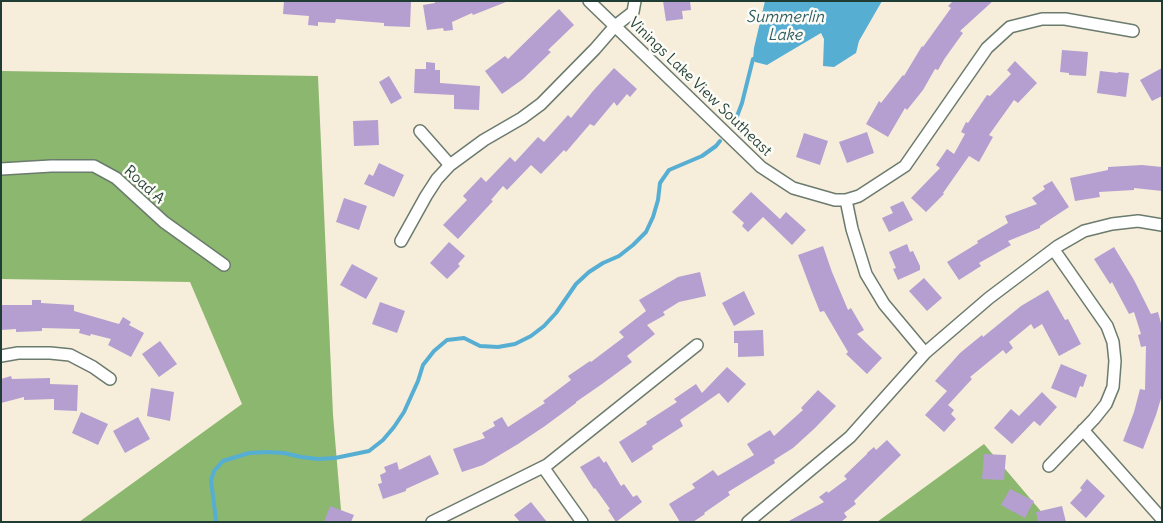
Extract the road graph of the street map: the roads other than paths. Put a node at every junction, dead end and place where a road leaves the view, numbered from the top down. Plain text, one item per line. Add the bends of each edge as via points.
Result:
1 (589, 1) edge
2 (635, 1) edge
3 (615, 26) junction
4 (1133, 31) dead end
5 (420, 131) dead end
6 (450, 165) junction
7 (1, 169) edge
8 (846, 200) junction
9 (1162, 224) edge
10 (401, 241) dead end
11 (1054, 250) junction
12 (224, 265) dead end
13 (696, 345) dead end
14 (924, 353) junction
15 (1, 356) edge
16 (110, 379) dead end
17 (1083, 430) junction
18 (543, 466) junction
19 (1049, 466) dead end
20 (1162, 519) edge
21 (432, 522) edge
22 (582, 522) edge
23 (748, 522) edge

1 - 3 street, Vinings Lake View Southeast
2 - 3 street via 633,12
3 - 6 street via 541,104
3 - 8 street, Vinings Lake View Southeast via 761,168 793,188
4 - 8 street via 1065,19 1042,19 1010,27 987,48 904,166 859,196
5 - 6 street
6 - 10 street via 426,196
7 - 12 street, Road A via 94,166 116,178 164,222
8 - 14 street via 866,274 884,304
9 - 11 street via 1138,221 1112,224 1084,231
11 - 14 street via 989,298
11 - 17 street via 1107,326 1113,342 1113,387 1106,404
13 - 18 street
14 - 23 street via 850,437
15 - 16 street via 18,353 70,355
17 - 19 street
17 - 20 street
18 - 21 street
18 - 22 street

